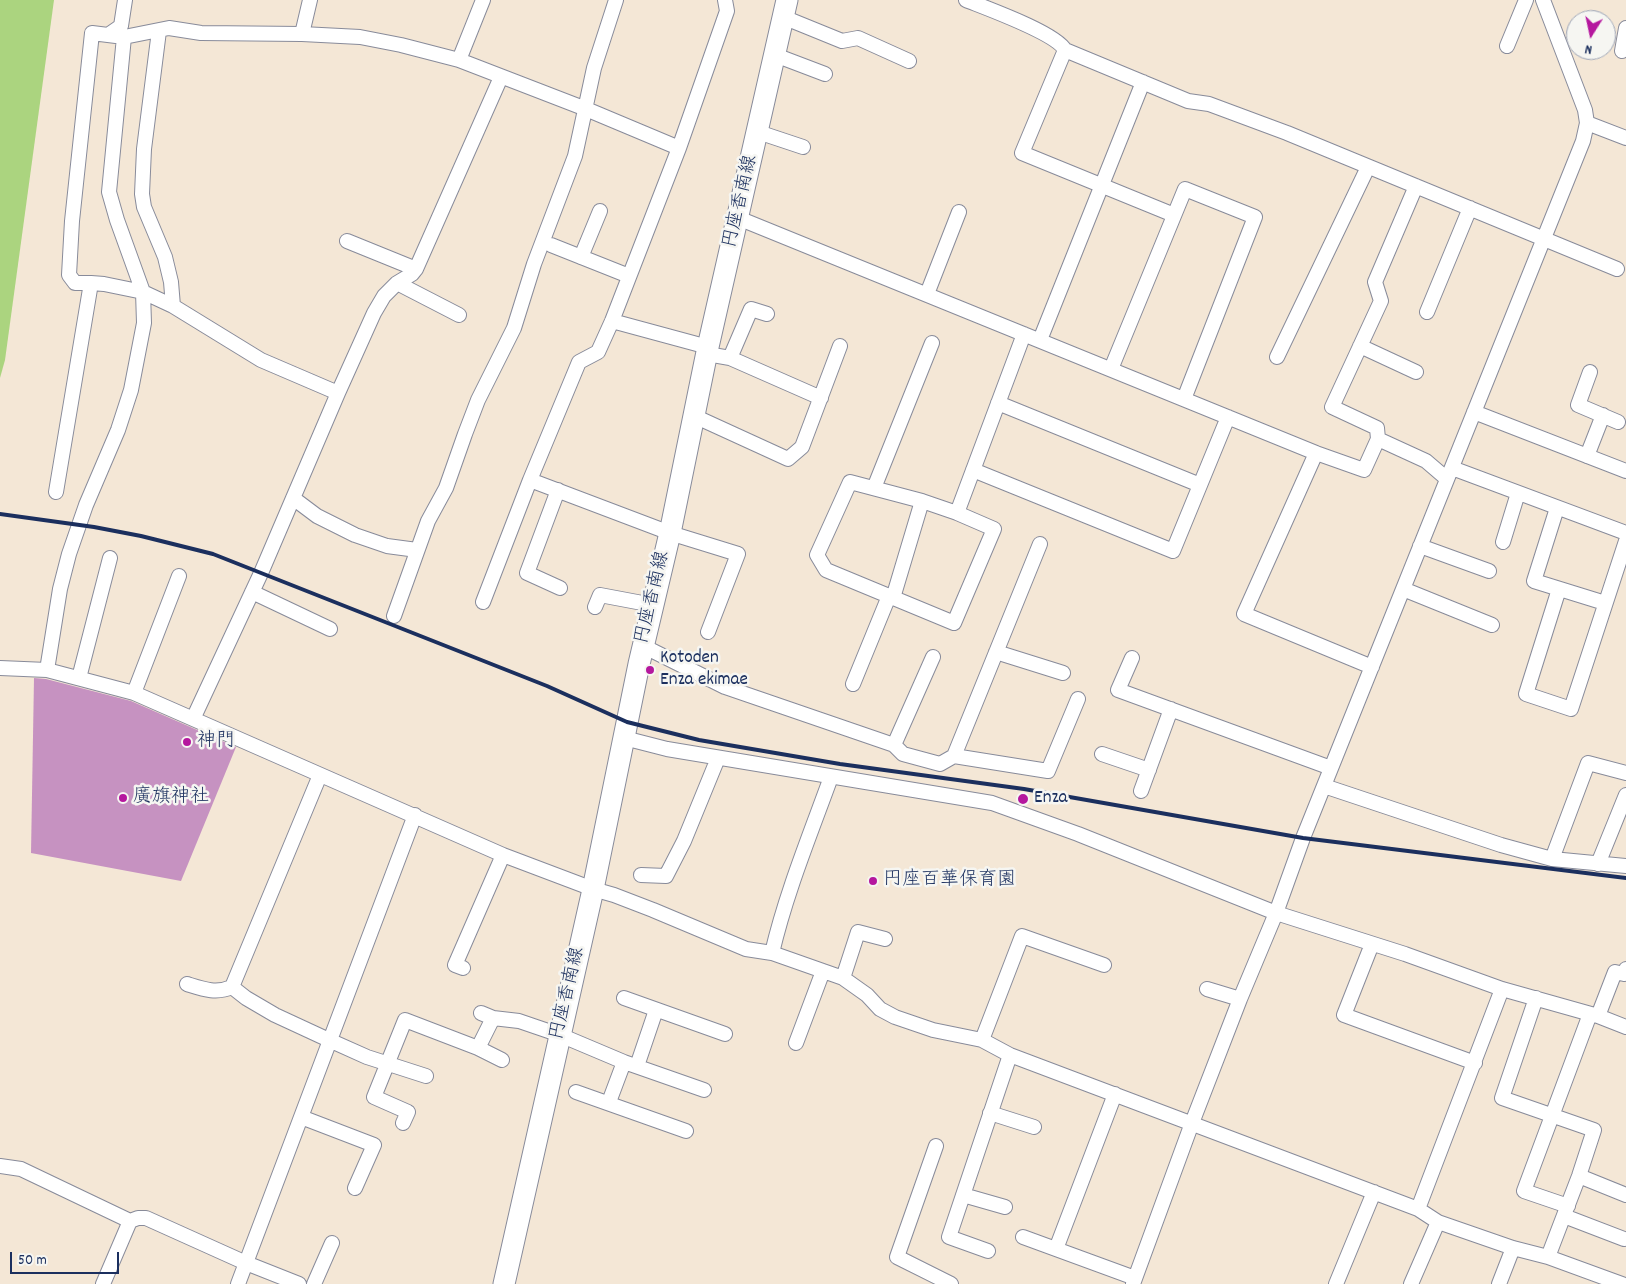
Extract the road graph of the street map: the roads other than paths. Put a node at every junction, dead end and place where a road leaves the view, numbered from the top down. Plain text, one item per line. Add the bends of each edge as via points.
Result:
1 (125, 0) edge
2 (310, 0) edge
3 (483, 0) edge
4 (616, 0) edge
5 (725, 0) edge
6 (966, 0) edge
7 (1526, 0) edge
8 (1543, 0) edge
9 (785, 9) edge
10 (1626, 28) edge
11 (159, 31) junction
12 (302, 34) junction
13 (108, 35) junction
14 (124, 37) junction
15 (1507, 46) dead end
16 (1065, 50) junction
17 (1622, 51) dead end
18 (775, 55) junction
19 (459, 60) junction
20 (910, 61) dead end
21 (825, 74) dead end
22 (501, 77) junction
23 (1143, 82) junction
24 (586, 109) junction
25 (1587, 123) junction
26 (758, 132) junction
27 (1626, 138) edge
28 (803, 147) dead end
29 (679, 148) junction
30 (1368, 166) junction
31 (1101, 186) junction
32 (1416, 186) junction
33 (1470, 208) junction
34 (600, 212) dead end
35 (959, 212) dead end
36 (1174, 215) junction
37 (738, 218) junction
38 (1544, 239) junction
39 (347, 240) dead end
40 (551, 245) dead end
41 (581, 257) junction
42 (416, 269) junction
43 (1617, 269) dead end
44 (629, 276) junction
45 (91, 283) junction
46 (397, 283) junction
47 (143, 292) junction
48 (927, 294) junction
49 (173, 306) junction
50 (1427, 312) dead end
51 (767, 314) dead end
52 (459, 315) dead end
53 (612, 321) junction
54 (1024, 334) junction
55 (1040, 340) junction
56 (932, 343) dead end
57 (840, 346) dead end
58 (1360, 346) junction
59 (708, 350) junction
60 (1277, 357) dead end
61 (730, 358) junction
62 (1111, 369) junction
63 (1416, 372) dead end
64 (1590, 372) dead end
65 (338, 394) junction
66 (821, 398) junction
67 (1184, 399) junction
68 (998, 404) junction
69 (1474, 412) junction
70 (1602, 415) junction
71 (694, 416) junction
72 (1228, 417) junction
73 (1618, 422) dead end
74 (1378, 439) junction
75 (1316, 453) junction
76 (1587, 456) junction
77 (973, 470) junction
78 (1626, 471) edge
79 (1449, 474) junction
80 (530, 480) junction
81 (1200, 485) junction
82 (874, 488) junction
83 (558, 490) junction
84 (56, 492) dead end
85 (1518, 493) junction
86 (293, 498) junction
87 (922, 501) junction
88 (1557, 508) junction
89 (957, 513) junction
90 (670, 533) junction
91 (1626, 533) edge
92 (1626, 541) edge
93 (1503, 542) dead end
94 (1040, 544) dead end
95 (1420, 546) junction
96 (417, 550) junction
97 (110, 558) dead end
98 (1489, 571) dead end
99 (180, 576) dead end
100 (560, 588) dead end
101 (1403, 589) junction
102 (1559, 589) junction
103 (252, 592) junction
104 (891, 597) junction
105 (483, 602) dead end
106 (1605, 603) junction
107 (653, 605) junction
108 (595, 606) dead end
109 (394, 616) dead end
110 (1492, 625) dead end
111 (330, 629) dead end
112 (708, 632) dead end
113 (643, 646) junction
114 (996, 652) junction
115 (933, 657) dead end
116 (1132, 658) dead end
117 (1372, 667) junction
118 (0, 668) edge
119 (47, 670) junction
120 (1063, 673) dead end
121 (79, 678) junction
122 (853, 684) dead end
123 (134, 693) junction
124 (1078, 699) dead end
125 (1171, 709) junction
126 (193, 718) junction
127 (624, 738) junction
128 (894, 745) junction
129 (1102, 754) dead end
130 (954, 756) junction
131 (718, 758) junction
132 (1331, 768) junction
133 (1149, 770) junction
134 (1626, 773) edge
135 (320, 775) junction
136 (831, 777) junction
137 (1324, 786) junction
138 (1141, 791) dead end
139 (1626, 795) edge
140 (415, 815) junction
141 (503, 855) junction
142 (1552, 859) junction
143 (1598, 864) junction
144 (1626, 866) edge
145 (641, 875) dead end
146 (593, 890) junction
147 (1276, 914) junction
148 (885, 939) dead end
149 (1372, 944) junction
150 (772, 953) junction
151 (1104, 965) dead end
152 (463, 968) dead end
153 (1626, 969) edge
154 (823, 971) junction
155 (843, 978) junction
156 (187, 984) dead end
157 (232, 986) junction
158 (1207, 988) dead end
159 (1502, 989) junction
160 (624, 998) dead end
161 (1536, 998) junction
162 (1240, 999) junction
163 (656, 1010) junction
164 (1594, 1015) junction
165 (1626, 1027) edge
166 (725, 1034) dead end
167 (560, 1035) junction
168 (329, 1040) junction
169 (982, 1040) junction
170 (796, 1043) dead end
171 (478, 1048) junction
172 (1010, 1055) junction
173 (502, 1060) dead end
174 (388, 1063) junction
175 (1475, 1063) junction
176 (631, 1064) junction
177 (426, 1076) dead end
178 (704, 1090) dead end
179 (576, 1092) dead end
180 (1115, 1094) junction
181 (609, 1102) junction
182 (990, 1113) junction
183 (1552, 1116) junction
184 (301, 1117) junction
185 (403, 1123) dead end
186 (1192, 1123) junction
187 (1034, 1127) dead end
188 (686, 1131) dead end
189 (936, 1146) dead end
190 (0, 1166) edge
191 (1579, 1176) junction
192 (354, 1188) dead end
193 (1374, 1192) junction
194 (963, 1195) junction
195 (1626, 1195) edge
196 (1004, 1207) dead end
197 (1418, 1209) junction
198 (1566, 1211) junction
199 (130, 1221) junction
200 (1438, 1222) junction
201 (1023, 1237) dead end
202 (1624, 1239) dead end
203 (332, 1243) dead end
204 (1513, 1248) junction
205 (1056, 1249) junction
206 (988, 1252) dead end
207 (1548, 1257) junction
208 (246, 1263) junction
209 (1134, 1281) edge
210 (104, 1284) edge
211 (238, 1284) edge
212 (298, 1284) edge
213 (314, 1284) edge
214 (504, 1284) edge
215 (951, 1284) edge
216 (1336, 1284) edge
217 (1411, 1284) edge
218 (1499, 1284) edge
219 (1622, 1284) edge

1 - 13 street via 122,26
2 - 12 street
3 - 19 street
4 - 24 street via 594,68
5 - 29 street via 727,11
6 - 16 street via 1035,29
7 - 15 street
8 - 25 street via 1582,98
9 - 18 main road, 円座香南線
9 - 20 street via 842,41 858,38
10 - 17 street
11 - 12 street via 169,28 201,33
11 - 14 street
11 - 49 street via 145,140 142,194 144,207 165,257
12 - 19 street via 360,38
13 - 14 street
13 - 45 street via 92,33 72,230 69,274 76,283
14 - 47 street via 109,192
16 - 23 street
16 - 31 street via 1022,153
18 - 21 street
18 - 26 main road, 円座香南線
19 - 22 street
22 - 24 street
22 - 42 street
23 - 30 street via 1188,101 1218,107
23 - 31 street
24 - 29 street
24 - 96 street via 575,156 534,264 514,328 478,400 446,488
25 - 27 street
25 - 38 street via 1583,141
26 - 28 street
26 - 37 main road, 円座香南線
29 - 44 street
30 - 32 street
30 - 60 street
31 - 36 street
31 - 55 street
32 - 33 street
32 - 58 street via 1375,282 1381,302
33 - 38 street
33 - 50 street
34 - 41 street
35 - 48 street
36 - 62 street
36 - 67 street via 1185,189 1256,216
37 - 48 street
37 - 59 main road, 円座香南線
38 - 43 street
38 - 69 street
39 - 42 street
40 - 41 street
41 - 44 street
42 - 46 street
44 - 53 street
45 - 47 street
45 - 84 street
46 - 52 street
46 - 65 street via 374,313
47 - 49 street
47 - 119 street via 144,323 130,390 118,430 71,547 60,590
48 - 54 street
49 - 65 street via 261,360
51 - 61 street via 751,309
53 - 59 street
53 - 80 street via 598,352 579,362
54 - 55 street
54 - 68 street
55 - 62 street
56 - 82 street
57 - 66 street
58 - 63 street
58 - 74 street via 1332,407 1377,428
59 - 61 street
59 - 71 main road, 円座香南線
61 - 66 street
62 - 67 street
64 - 70 street via 1578,405
65 - 86 street
66 - 71 street via 802,447 788,459
67 - 72 street
68 - 77 street
68 - 81 street
69 - 76 street
69 - 79 street
70 - 73 street
70 - 76 street
71 - 90 main road, 円座香南線
72 - 75 street
72 - 81 street
74 - 75 street via 1364,470
74 - 79 street
75 - 117 street via 1244,614
76 - 78 street
77 - 81 street via 1173,551
77 - 89 street
79 - 85 street
79 - 95 street
80 - 83 street
80 - 105 street
82 - 87 street
82 - 104 street via 850,482 817,555 826,570
83 - 90 street
83 - 100 street via 527,574
85 - 88 street
85 - 93 street
86 - 96 street via 316,516 355,535 387,546
86 - 103 street
87 - 89 street
87 - 104 street
88 - 91 street
88 - 102 street via 1534,580
89 - 104 street via 994,529 954,623
90 - 107 main road, 円座香南線
90 - 112 street via 738,554
92 - 106 street
94 - 114 street
95 - 98 street
95 - 101 street
96 - 109 street
97 - 121 street
99 - 123 street
101 - 110 street
101 - 117 street
102 - 106 street
102 - 106 street via 1526,694 1571,709
103 - 111 street
103 - 126 street
104 - 122 street
107 - 108 street via 600,595
107 - 113 main road, 円座香南線
113 - 127 main road, 円座香南線
113 - 128 street via 725,687
114 - 120 street
114 - 130 street
115 - 128 street
116 - 125 street via 1118,690
117 - 132 street
118 - 119 street
119 - 121 street
121 - 123 street
123 - 126 street
124 - 130 street via 1048,771
125 - 132 street
125 - 133 street
126 - 135 street
127 - 131 street
127 - 146 main road, 円座香南線
128 - 130 street via 903,754 940,764
129 - 133 street
131 - 136 street
131 - 145 street via 666,876
132 - 137 street
133 - 138 street
134 - 142 street via 1588,763
135 - 140 street
135 - 157 street
136 - 147 street via 992,803
136 - 150 street via 790,887
137 - 142 street
137 - 147 street
139 - 143 street
140 - 141 street
140 - 168 street
141 - 146 street
141 - 152 street via 455,965
142 - 143 street
143 - 144 street
146 - 150 street via 653,910 746,949
146 - 167 main road, 円座香南線
147 - 149 street
147 - 162 street
148 - 155 street via 858,932
149 - 159 street
149 - 175 street via 1344,1016
150 - 154 street
151 - 169 street via 1022,936
153 - 164 street via 1624,974 1615,972
154 - 155 street
154 - 170 street
155 - 169 street via 880,1009 895,1017 933,1030
156 - 157 street via 210,991 223,991
157 - 168 street via 246,998
158 - 162 street
159 - 161 street
159 - 175 street
160 - 163 street
161 - 164 street
161 - 183 street via 1502,1098
162 - 186 street
163 - 166 street
163 - 176 street
164 - 165 street
164 - 183 street
167 - 171 street via 519,1021 487,1016
167 - 176 street
167 - 214 main road, 円座香南線
168 - 174 street
168 - 184 street
169 - 172 street
171 - 173 street
171 - 174 street via 405,1020
172 - 180 street
172 - 182 street
174 - 177 street
174 - 185 street via 374,1098 408,1112
175 - 197 street
176 - 178 street
176 - 181 street
179 - 181 street
180 - 186 street
180 - 205 street
181 - 188 street
182 - 187 street
182 - 194 street
183 - 191 street via 1594,1130
183 - 198 street via 1524,1191
184 - 192 street via 374,1144
184 - 208 street
186 - 193 street
186 - 209 street
189 - 215 street via 897,1257
190 - 199 street via 21,1169
191 - 195 street
191 - 198 street
193 - 197 street
193 - 216 street
194 - 196 street
194 - 206 street via 949,1237
197 - 200 street
198 - 202 street
198 - 207 street
199 - 208 street via 146,1218
199 - 210 street
200 - 204 street
200 - 217 street
201 - 205 street
203 - 213 street
204 - 207 street
204 - 218 street
205 - 209 street
207 - 219 street
208 - 211 street
208 - 212 street

